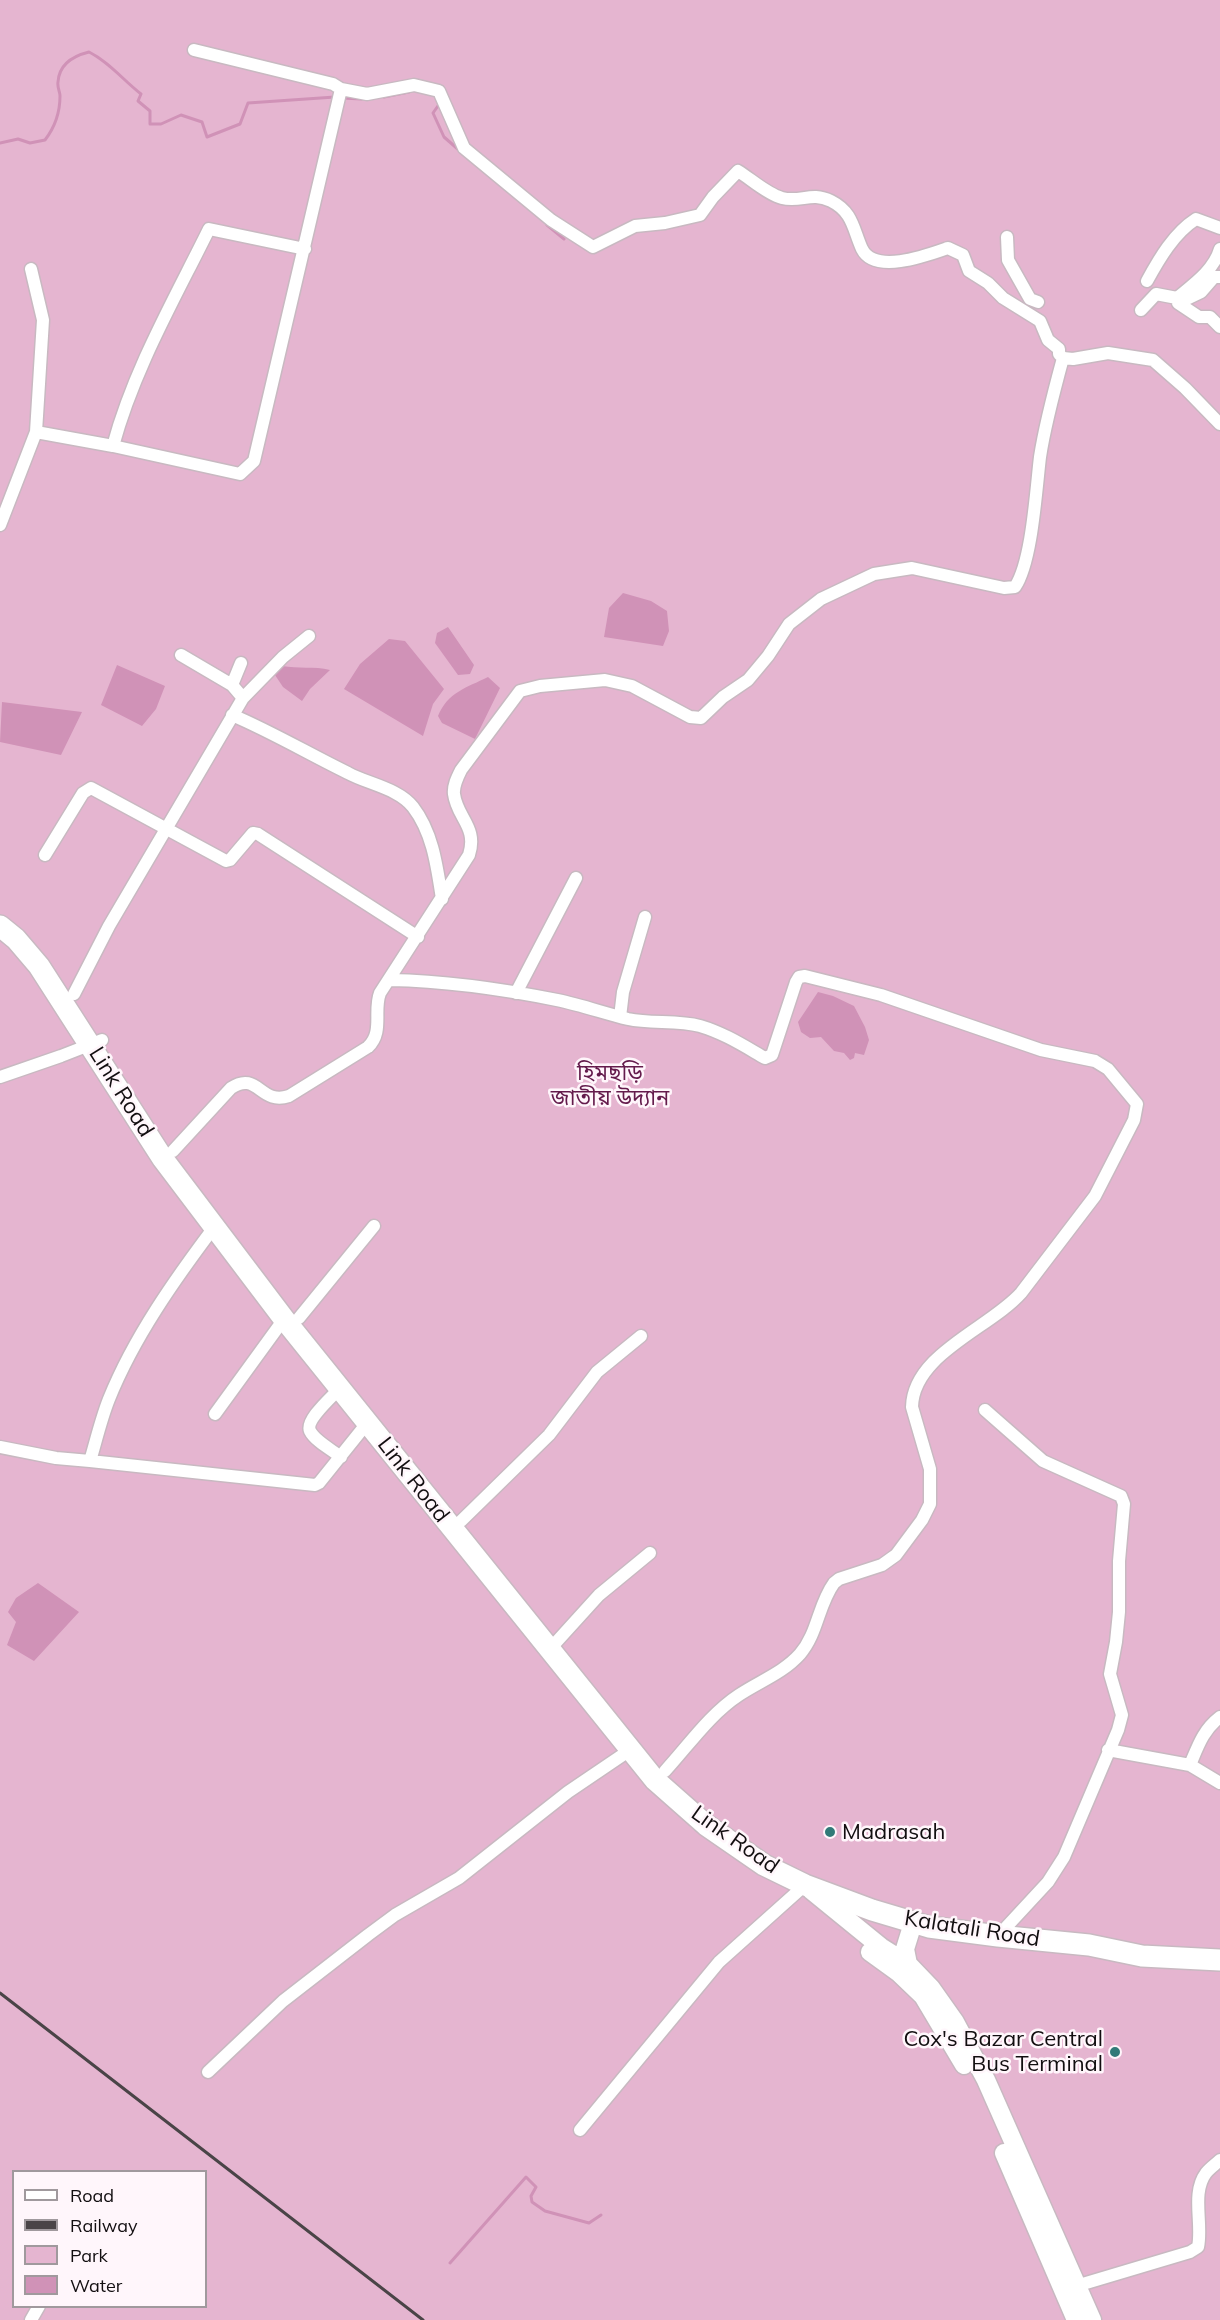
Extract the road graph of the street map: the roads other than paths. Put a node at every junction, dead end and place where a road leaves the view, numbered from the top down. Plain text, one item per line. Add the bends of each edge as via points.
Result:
1 (194, 50) dead end
2 (342, 89) junction
3 (1220, 228) edge
4 (1006, 237) dead end
5 (305, 249) junction
6 (1220, 249) edge
7 (31, 269) dead end
8 (1220, 277) edge
9 (1146, 281) dead end
10 (1038, 302) dead end
11 (1142, 310) dead end
12 (1220, 327) edge
13 (1063, 358) junction
14 (1220, 424) edge
15 (36, 432) junction
16 (113, 446) junction
17 (0, 525) edge
18 (309, 636) dead end
19 (181, 656) dead end
20 (241, 663) dead end
21 (232, 685) junction
22 (243, 698) junction
23 (232, 715) junction
24 (166, 830) junction
25 (45, 855) dead end
26 (576, 878) dead end
27 (442, 899) junction
28 (0, 912) edge
29 (645, 917) dead end
30 (0, 926) edge
31 (418, 936) junction
32 (390, 980) junction
33 (516, 993) junction
34 (74, 994) junction
35 (620, 1017) junction
36 (96, 1042) junction
37 (0, 1077) edge
38 (173, 1150) junction
39 (215, 1226) junction
40 (374, 1226) dead end
41 (292, 1318) junction
42 (641, 1336) dead end
43 (340, 1388) junction
44 (985, 1410) dead end
45 (215, 1414) dead end
46 (368, 1422) junction
47 (0, 1447) edge
48 (340, 1457) junction
49 (90, 1461) junction
50 (461, 1521) junction
51 (650, 1553) dead end
52 (555, 1644) junction
53 (1220, 1717) edge
54 (630, 1750) junction
55 (1108, 1750) junction
56 (1190, 1765) junction
57 (664, 1771) junction
58 (1220, 1783) edge
59 (798, 1881) junction
60 (914, 1923) junction
61 (998, 1936) junction
62 (1089, 1945) junction
63 (1220, 1946) edge
64 (1220, 1960) edge
65 (908, 1964) junction
66 (208, 2072) dead end
67 (580, 2130) dead end
68 (1220, 2160) edge
69 (1077, 2286) junction
70 (1076, 2320) edge
71 (1092, 2320) edge

1 - 2 street
2 - 5 street
2 - 13 street via 367,94 414,85 440,91 464,148 551,220 593,247 635,226 665,224 700,215 738,171 779,197 794,200 817,195 833,202 851,218 864,252 882,263 948,248 963,255 969,271 1040,321
3 - 9 street via 1196,219 1185,226
4 - 10 street via 1008,260 1030,299
5 - 16 street via 209,229 139,372
5 - 16 street via 254,461 240,474
6 - 11 street via 1206,272 1178,298 1156,294
7 - 15 street via 44,320
8 - 12 street via 1214,277 1201,292 1179,303 1199,317 1210,317
13 - 14 street via 1108,353 1153,360
13 - 27 street via 1041,454 1021,577 1015,587 912,568 874,574 820,600 789,624 748,680 701,718 690,717 632,686 605,680 520,691 460,770 454,785 454,796 472,844
15 - 16 street
15 - 17 street
18 - 22 street
19 - 21 street
20 - 21 street
21 - 22 street
22 - 23 street
23 - 24 street
23 - 27 street via 387,789 411,805 426,828
24 - 25 street via 91,788 83,793
24 - 31 street via 226,861 253,833 258,834
24 - 34 street via 108,926
26 - 33 street
27 - 31 street
28 - 34 highway, Link Road via 46,955
29 - 35 street via 628,971
30 - 36 highway, Link Road via 39,966
31 - 32 street
32 - 33 street
32 - 38 street via 378,1000 377,1033 368,1047 279,1099 241,1082
33 - 35 street
34 - 36 highway, Link Road
35 - 57 street via 700,1026 769,1058 796,982 805,976 880,995 1041,1050 1095,1061 1108,1069 1137,1104 1134,1120 1095,1196 1021,1293 1010,1306 936,1358 924,1373 912,1401 930,1469 930,1504 922,1520 896,1555 882,1565 834,1583 813,1636 802,1652 788,1666 738,1696
36 - 37 street
36 - 38 highway, Link Road
36 - 39 highway, Link Road via 163,1159
38 - 41 highway, Link Road
39 - 41 highway, Link Road
39 - 49 street via 171,1287 119,1377
40 - 41 street
41 - 43 highway, Link Road
41 - 45 street
41 - 50 highway, Link Road
42 - 50 street via 597,1372 549,1435
43 - 46 highway, Link Road
43 - 48 street via 312,1418 309,1427 311,1434
44 - 55 street via 1043,1461 1121,1496 1124,1510 1119,1611 1110,1674 1122,1715
46 - 48 street
46 - 52 highway, Link Road
47 - 49 street
48 - 49 street via 319,1483 308,1486
50 - 52 highway, Link Road
51 - 52 street via 599,1595
52 - 54 highway, Link Road
52 - 57 highway, Link Road
53 - 56 street via 1202,1735
54 - 59 highway, Link Road via 654,1780 706,1825 764,1865
54 - 66 street via 568,1792 459,1878 368,1935 283,2001
55 - 56 street
55 - 61 street via 1064,1857 1048,1882
56 - 58 street
57 - 59 highway, Link Road via 715,1815 769,1853
59 - 60 highway, Kalatali Road
59 - 65 main road
59 - 67 street via 719,1962
59 - 70 main road via 811,1901 923,1996 976,2086
60 - 61 highway, Kalatali Road
60 - 65 main road via 904,1949
61 - 62 highway, Kalatali Road
62 - 63 highway, Kalatali Road via 1142,1942
62 - 64 highway, Kalatali Road via 1142,1956
65 - 69 main road via 955,2022 986,2080
68 - 69 street via 1205,2174 1200,2187 1198,2247
69 - 71 main road

